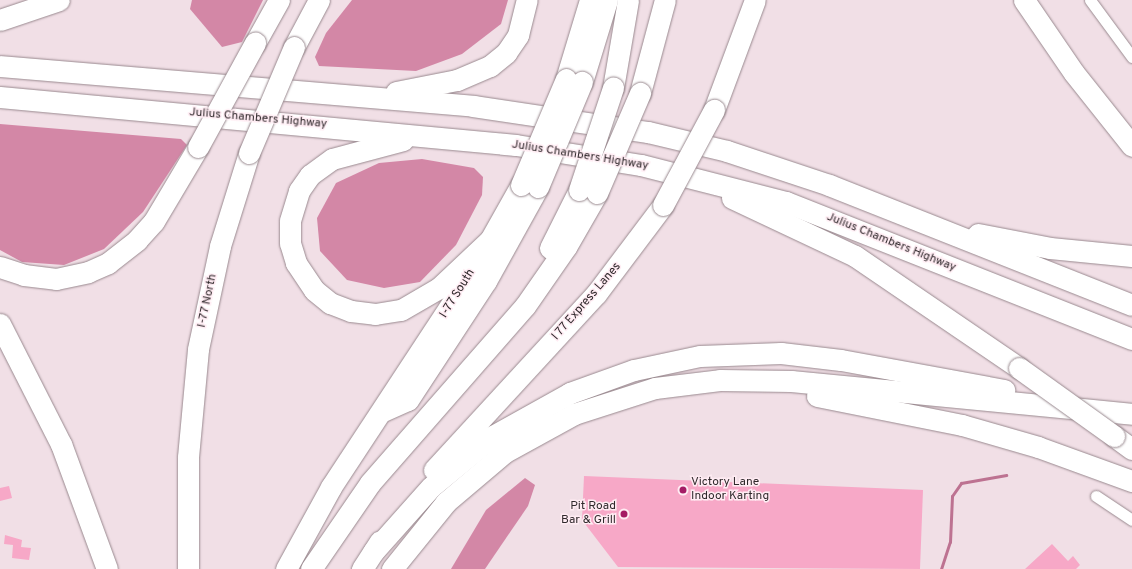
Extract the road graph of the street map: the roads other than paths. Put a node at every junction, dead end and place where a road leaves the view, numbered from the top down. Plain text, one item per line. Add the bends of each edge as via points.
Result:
1 (59, 0) edge
2 (279, 0) edge
3 (319, 0) edge
4 (527, 0) edge
5 (590, 0) edge
6 (607, 0) edge
7 (628, 0) edge
8 (665, 0) edge
9 (755, 0) edge
10 (1024, 0) edge
11 (1090, 0) edge
12 (0, 20) edge
13 (1132, 57) edge
14 (0, 66) edge
15 (574, 81) junction
16 (0, 97) edge
17 (365, 97) junction
18 (425, 136) junction
19 (1132, 146) edge
20 (676, 173) junction
21 (529, 186) junction
22 (588, 192) junction
23 (929, 224) junction
24 (494, 236) junction
25 (1132, 256) edge
26 (0, 267) edge
27 (1132, 305) edge
28 (0, 324) edge
29 (1132, 339) edge
30 (655, 388) junction
31 (1086, 408) junction
32 (383, 411) junction
33 (1132, 414) edge
34 (1132, 449) edge
35 (1132, 481) edge
36 (1096, 496) dead end
37 (1132, 520) edge
38 (368, 561) edge
39 (107, 569) edge
40 (188, 569) edge
41 (286, 569) edge
42 (311, 569) edge
43 (392, 569) edge

1 - 12 highway
2 - 26 highway, bridge via 198,147 146,231 108,263 88,272 56,278 29,277
3 - 40 highway, I-77 North, bridge via 294,47 249,153 220,246 198,349 188,457
4 - 17 highway via 518,35 506,53 490,66 443,84
5 - 15 highway
6 - 15 highway
7 - 22 highway, bridge via 613,88
8 - 22 highway, bridge via 640,93
9 - 38 highway, I 77 Express Lanes, bridge via 714,110 662,205 614,273 444,458
10 - 19 highway via 1074,73
11 - 13 street
14 - 17 highway
15 - 21 highway, bridge
16 - 18 highway, Julius Chambers Highway
17 - 23 highway via 520,111 648,132 763,162
18 - 20 highway, Julius Chambers Highway via 562,151
18 - 24 highway via 343,154 310,175 295,200 289,231 292,253 306,281 322,297 340,307 362,313 389,313 427,298
20 - 29 highway, Julius Chambers Highway via 792,204
20 - 34 highway, bridge via 855,256
21 - 24 highway, I-77 South
21 - 32 highway via 497,262 408,400
22 - 42 highway via 540,286 370,483
23 - 25 highway via 1050,248
23 - 27 highway
24 - 32 highway, I-77 South
28 - 39 highway via 61,444
30 - 31 highway via 720,380 783,380
30 - 35 highway via 766,390 884,407 1008,438
30 - 43 highway via 574,414 505,452 446,502
31 - 33 highway
31 - 38 highway via 959,380 801,355 720,354 655,364 570,393 493,436 431,487
32 - 41 highway, I-77 South via 331,487
36 - 37 street

